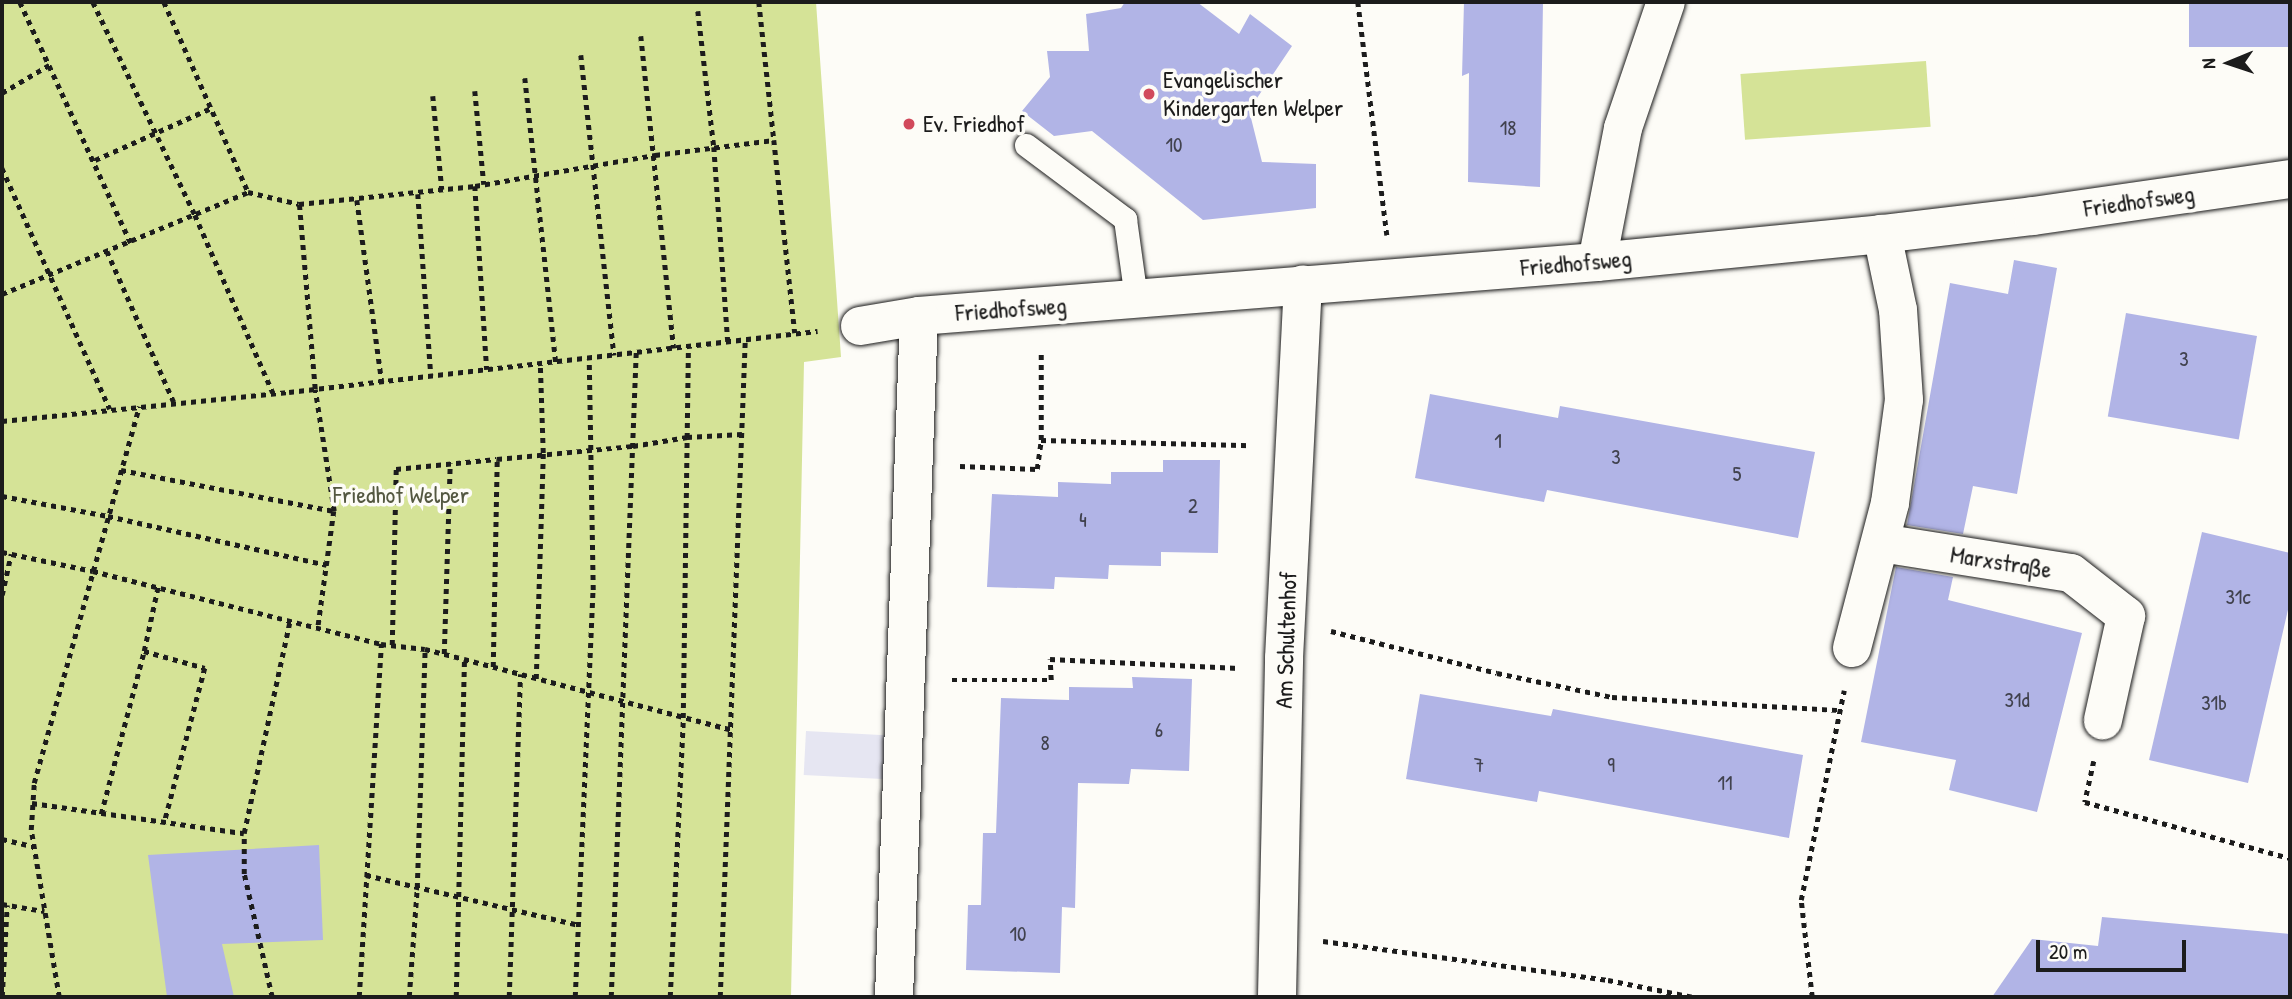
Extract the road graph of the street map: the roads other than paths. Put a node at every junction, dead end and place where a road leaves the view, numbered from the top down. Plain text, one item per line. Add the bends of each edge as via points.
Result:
1 (1665, 2) edge
2 (1026, 145) dead end
3 (2290, 178) edge
4 (1882, 234) junction
5 (1597, 262) junction
6 (1303, 284) junction
7 (1136, 298) junction
8 (919, 316) junction
9 (860, 326) road end
10 (1881, 543) junction
11 (1852, 648) road end
12 (2103, 720) road end
13 (894, 997) edge
14 (1277, 997) edge

1 - 5 street via 1623,128
2 - 7 lane via 1125,219
3 - 4 street, Friedhofsweg
4 - 5 street, Friedhofsweg
4 - 10 street via 1898,310 1904,400
5 - 6 street, Friedhofsweg
6 - 7 street, Friedhofsweg
6 - 14 street, Am Schultenhof via 1284,670
7 - 8 street, Friedhofsweg
8 - 9 street, Friedhofsweg
8 - 13 street
10 - 11 street
10 - 12 street, Marxstraße via 2071,573 2126,616

